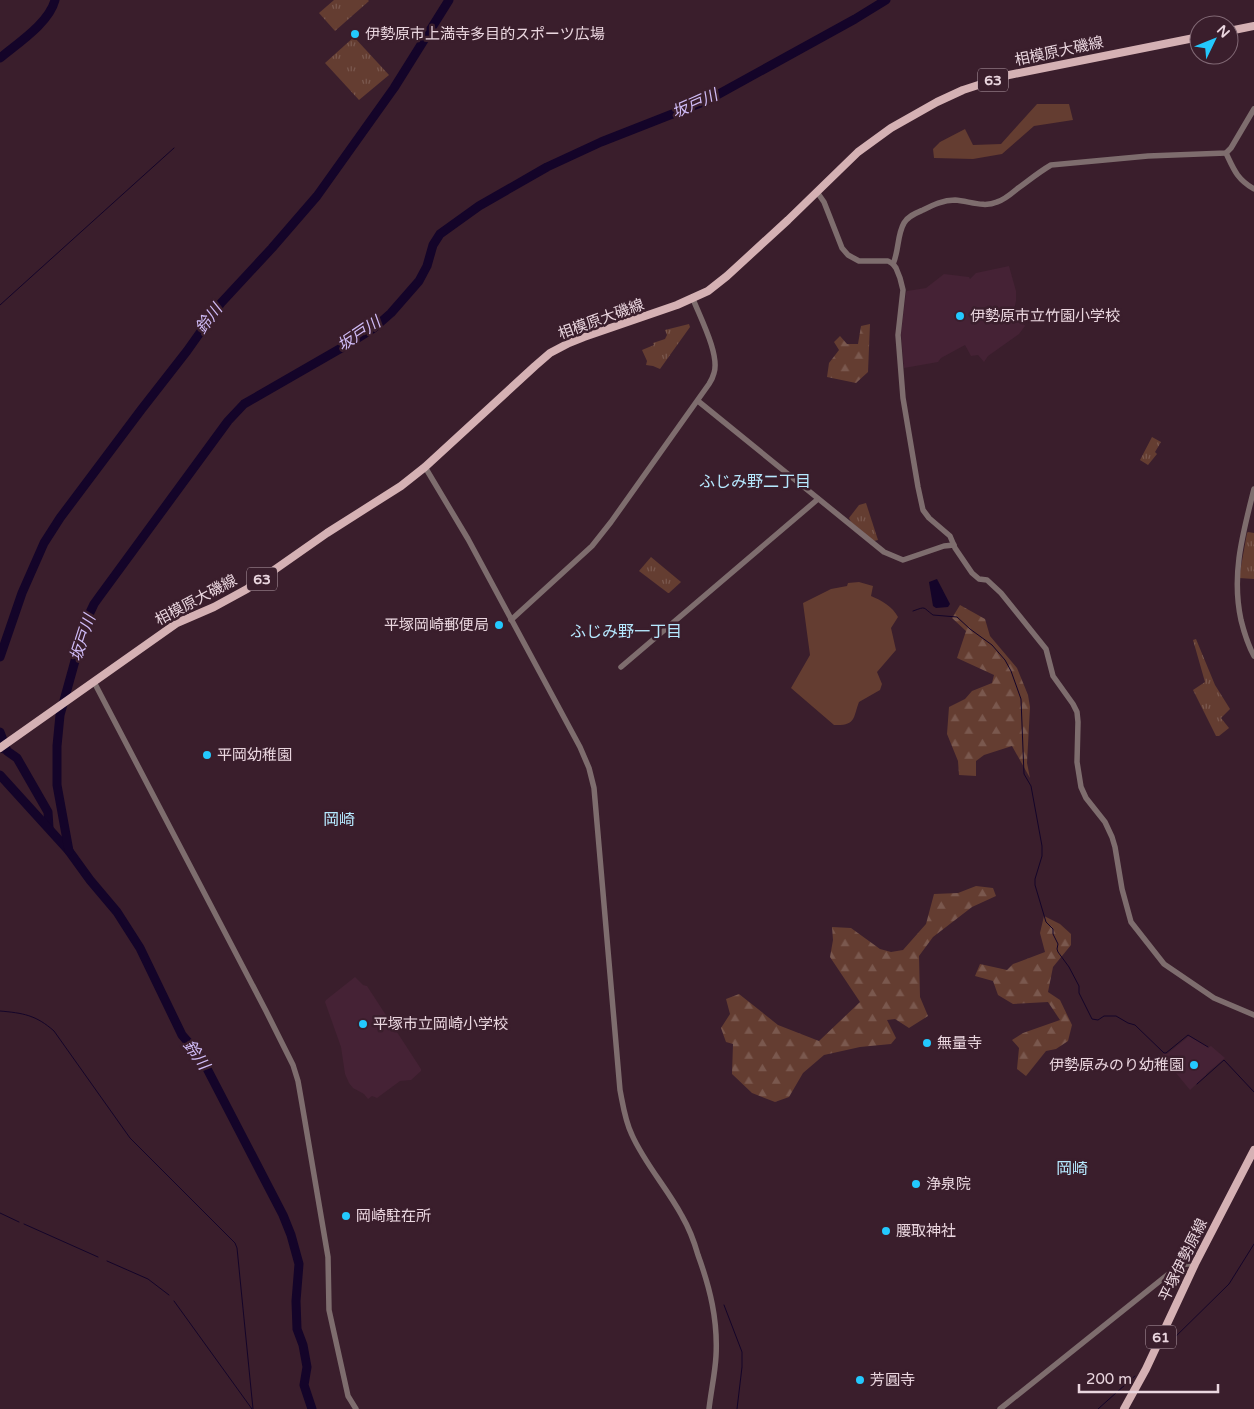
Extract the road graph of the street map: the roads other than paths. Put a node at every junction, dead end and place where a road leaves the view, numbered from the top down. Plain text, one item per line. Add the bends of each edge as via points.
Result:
1 (1254, 26) edge
2 (1239, 29) edge
3 (1189, 39) edge
4 (1254, 110) edge
5 (1226, 153) junction
6 (1254, 189) edge
7 (816, 192) junction
8 (893, 264) junction
9 (693, 298) junction
10 (698, 401) junction
11 (425, 467) junction
12 (1254, 489) edge
13 (818, 499) junction
14 (954, 545) junction
15 (511, 620) junction
16 (1254, 656) edge
17 (621, 667) dead end
18 (94, 682) junction
19 (0, 748) edge
20 (1254, 1014) edge
21 (1254, 1150) edge
22 (1195, 1264) junction
23 (356, 1409) edge
24 (709, 1409) edge
25 (1000, 1409) edge
26 (1124, 1409) edge

1 - 2 main road
3 - 7 main road, 相模原大磯線 / 63 via 1009,75 948,96 879,136
4 - 5 street
5 - 6 street via 1238,177
5 - 8 street via 1140,156 1051,165 997,202 946,201 913,214 902,226
7 - 8 street via 824,202 842,248 848,255 859,261
7 - 9 main road, 相模原大磯線 / 63 via 720,282
8 - 14 street via 903,290 898,335 901,378 920,501 923,510 950,536
9 - 10 street via 715,354 716,366
9 - 11 main road, 相模原大磯線 / 63 via 558,348
10 - 13 street
10 - 15 street via 592,546
11 - 15 street
11 - 18 main road, 相模原大磯線 / 63 via 247,589 177,623
12 - 16 street via 1238,566 1237,589 1244,630
13 - 14 street via 879,548 900,560
13 - 17 street
14 - 20 street via 972,573 987,580 1001,593 1046,649 1053,676 1077,712 1077,762 1081,788 1112,837 1131,922 1164,964 1214,998
15 - 24 street via 589,768 594,788 624,1115 640,1151 690,1231 708,1284 716,1330
18 - 19 main road, 相模原大磯線 / 63
18 - 23 street via 293,1065 328,1258 329,1310 348,1396
21 - 22 main road, 平塚伊勢原線 / 61
22 - 25 street via 1187,1264 1171,1272
22 - 26 main road, 平塚伊勢原線 / 61

